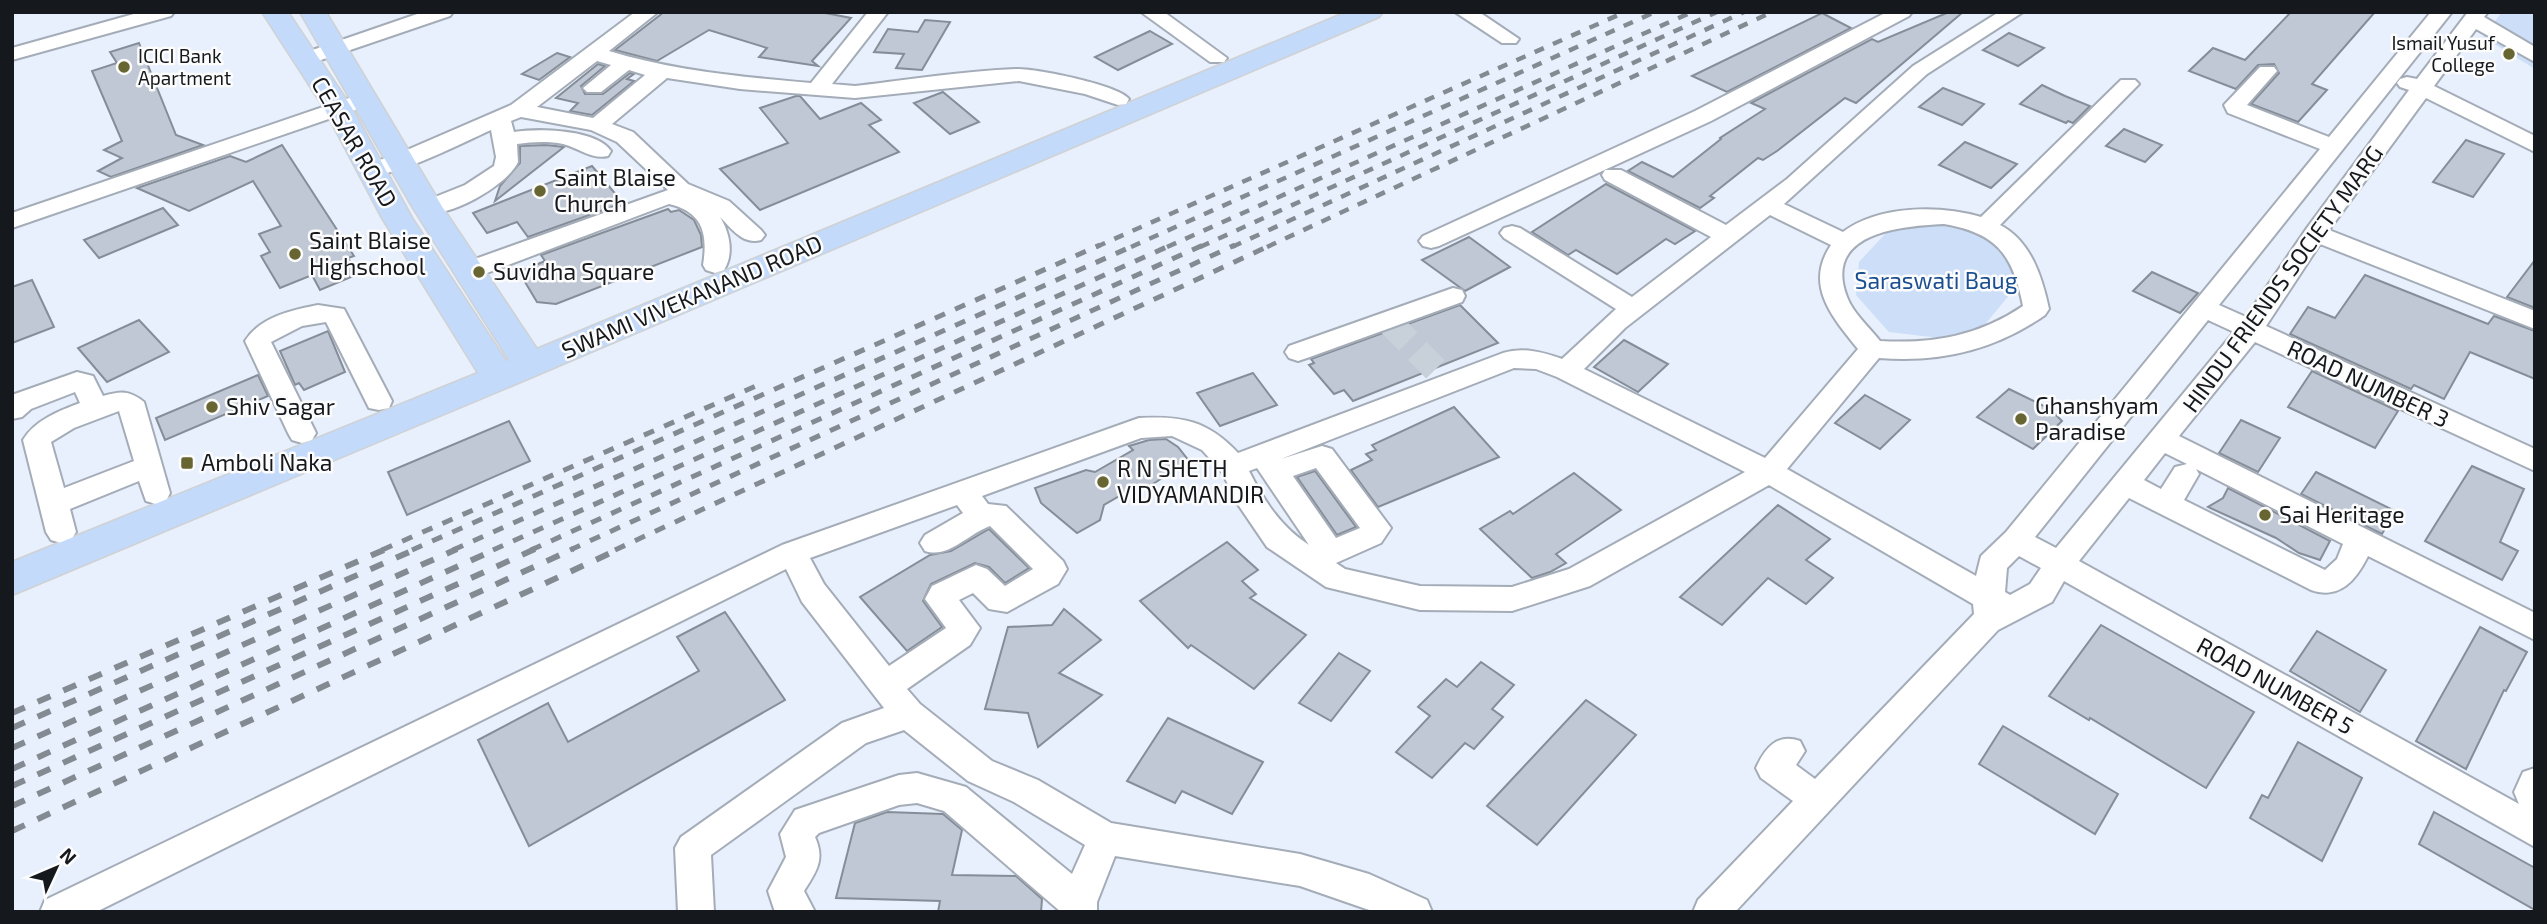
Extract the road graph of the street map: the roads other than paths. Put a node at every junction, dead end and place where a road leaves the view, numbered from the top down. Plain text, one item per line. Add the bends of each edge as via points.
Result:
1 (164, 12) edge
2 (275, 12) edge
3 (313, 12) edge
4 (443, 12) edge
5 (648, 12) edge
6 (878, 12) edge
7 (1151, 12) edge
8 (1328, 12) edge
9 (1370, 12) edge
10 (1465, 12) edge
11 (1902, 12) edge
12 (2012, 12) edge
13 (2442, 12) edge
14 (2476, 15) edge
15 (1509, 39) dead end
16 (334, 49) junction
17 (592, 53) junction
18 (12, 54) edge
19 (2535, 56) edge
20 (305, 58) junction
21 (1217, 58) junction
22 (621, 67) junction
23 (2267, 71) dead end
24 (657, 76) junction
25 (2388, 77) junction
26 (2128, 84) dead end
27 (2423, 88) junction
28 (817, 90) junction
29 (1118, 99) junction
30 (351, 104) junction
31 (570, 107) dead end
32 (520, 116) junction
33 (597, 125) junction
34 (2535, 145) edge
35 (2332, 146) junction
36 (600, 151) dead end
37 (401, 160) junction
38 (372, 170) junction
39 (1613, 175) dead end
40 (1768, 205) junction
41 (428, 208) junction
42 (12, 221) edge
43 (1987, 225) junction
44 (1512, 233) dead end
45 (2315, 233) junction
46 (1728, 236) junction
47 (1431, 241) dead end
48 (1846, 243) junction
49 (767, 246) junction
50 (715, 265) junction
51 (470, 270) junction
52 (1453, 296) dead end
53 (2202, 307) junction
54 (1634, 309) junction
55 (2535, 321) edge
56 (2250, 330) junction
57 (1872, 349) junction
58 (1298, 352) dead end
59 (72, 359) dead end
60 (509, 361) junction
61 (1566, 371) junction
62 (1440, 374) junction
63 (85, 383) junction
64 (379, 401) junction
65 (1347, 407) dead end
66 (96, 409) junction
67 (12, 410) edge
68 (302, 433) junction
69 (37, 440) junction
70 (2163, 440) junction
71 (2535, 461) edge
72 (1269, 463) junction
73 (1233, 466) junction
74 (1769, 472) junction
75 (2185, 474) dead end
76 (152, 480) junction
77 (2126, 484) junction
78 (963, 491) junction
79 (2167, 504) junction
80 (981, 516) junction
81 (57, 518) junction
82 (2361, 538) junction
83 (2016, 540) junction
84 (935, 543) dead end
85 (12, 552) edge
86 (792, 553) junction
87 (1320, 557) junction
88 (2059, 565) junction
89 (12, 579) edge
90 (1996, 610) junction
91 (2535, 626) edge
92 (886, 686) junction
93 (908, 714) junction
94 (1773, 768) dead end
95 (980, 771) junction
96 (2535, 783) edge
97 (954, 798) junction
98 (1817, 799) junction
99 (2535, 802) edge
100 (2535, 831) edge
101 (1105, 838) junction
102 (1079, 907) edge
103 (58, 912) edge
104 (696, 912) edge
105 (797, 912) edge
106 (1414, 912) edge
107 (1711, 912) edge

1 - 18 street
2 - 20 main road, CEASAR ROAD
3 - 16 main road, CEASAR ROAD
4 - 16 street
5 - 17 street
6 - 28 street
7 - 21 street
8 - 21 main road, SWAMI VIVEKANAND ROAD
9 - 49 main road, SWAMI VIVEKANAND ROAD
10 - 15 street
11 - 47 street via 1703,116
12 - 40 street via 1920,70
13 - 25 street, HINDU FRIENDS SOCIETY MARG
14 - 19 street
14 - 27 street, HINDU FRIENDS SOCIETY MARG
16 - 20 street
16 - 30 main road, CEASAR ROAD
17 - 22 street
17 - 32 street
20 - 30 main road, CEASAR ROAD
21 - 29 main road, SWAMI VIVEKANAND ROAD
22 - 24 street
22 - 32 street via 589,88 568,85
23 - 35 street via 2236,108
24 - 28 street
24 - 33 street
25 - 27 street
25 - 35 street, HINDU FRIENDS SOCIETY MARG
26 - 43 street
27 - 34 street
27 - 45 street, HINDU FRIENDS SOCIETY MARG
28 - 29 street via 855,92 1020,75
29 - 49 main road, SWAMI VIVEKANAND ROAD
30 - 37 main road, CEASAR ROAD
30 - 38 main road, CEASAR ROAD
30 - 42 street
31 - 32 street
32 - 33 street
32 - 36 street via 540,134 559,135
32 - 37 street
32 - 41 street via 507,165 500,174
33 - 49 street via 625,137 680,189 721,206
35 - 53 street, HINDU FRIENDS SOCIETY MARG
37 - 38 street
37 - 41 main road, CEASAR ROAD
38 - 60 main road, CEASAR ROAD via 397,218
39 - 46 street
40 - 46 street
40 - 48 street
41 - 51 main road, CEASAR ROAD
43 - 48 street via 1944,216 1906,218 1872,225
43 - 57 street via 2006,237 2031,280 2036,309 1987,340 1919,351
44 - 54 street
45 - 55 street
45 - 56 street, HINDU FRIENDS SOCIETY MARG
46 - 54 street
48 - 57 street via 1836,253 1829,276 1834,298
49 - 50 main road, SWAMI VIVEKANAND ROAD
49 - 60 main road, SWAMI VIVEKANAND ROAD
50 - 51 street via 718,240 709,219 687,201 667,197
50 - 60 main road, SWAMI VIVEKANAND ROAD
51 - 60 main road, CEASAR ROAD
52 - 58 street
53 - 56 street, ROAD NUMBER 3
53 - 83 street, HINDU FRIENDS SOCIETY MARG
54 - 61 street
56 - 70 street, HINDU FRIENDS SOCIETY MARG
56 - 71 street, ROAD NUMBER 3
57 - 74 street
59 - 63 street via 87,373 90,379
60 - 64 main road, SWAMI VIVEKANAND ROAD
60 - 89 main road, SWAMI VIVEKANAND ROAD
61 - 62 street via 1539,360 1512,359
61 - 74 street
62 - 65 street
62 - 72 street
63 - 66 street
63 - 67 street via 76,381 32,397
64 - 68 main road, SWAMI VIVEKANAND ROAD
64 - 68 street via 331,312 315,313 266,332 258,341
66 - 69 street via 43,431
66 - 76 street via 124,400 134,409
67 - 69 street via 24,440
68 - 76 main road, SWAMI VIVEKANAND ROAD
69 - 81 street
70 - 77 street, HINDU FRIENDS SOCIETY MARG
70 - 82 street
72 - 73 street
72 - 87 street
72 - 87 street via 1322,456 1376,528 1371,535
73 - 78 street via 1212,443 1175,426 1139,428
73 - 87 street via 1277,539
74 - 87 street via 1579,578 1512,599 1420,598 1338,579
74 - 90 street
75 - 79 street
76 - 81 main road, SWAMI VIVEKANAND ROAD
77 - 79 street
77 - 88 street, HINDU FRIENDS SOCIETY MARG
78 - 80 street
78 - 86 street
79 - 82 street via 2322,582 2343,574
80 - 84 street
80 - 92 street via 996,514 1052,569 1007,600 1000,600 976,577 943,595 940,600 964,628 959,636
81 - 85 main road, SWAMI VIVEKANAND ROAD
82 - 91 street
83 - 88 street, ROAD NUMBER 5
83 - 90 street, HINDU FRIENDS SOCIETY MARG via 1992,564
86 - 92 street via 813,593
86 - 103 street
88 - 90 street, HINDU FRIENDS SOCIETY MARG via 2041,593
88 - 100 street, ROAD NUMBER 5
90 - 98 street, HINDU FRIENDS SOCIETY MARG
92 - 93 street
93 - 95 street
93 - 104 street via 854,733 693,848
94 - 98 street
95 - 97 street
95 - 101 street via 1026,791
96 - 99 street via 2531,792
97 - 102 street
97 - 105 street via 916,788 899,790 807,821 796,832 804,858 787,883 787,899
98 - 107 street, HINDU FRIENDS SOCIETY MARG
101 - 102 street
101 - 106 street via 1300,870 1369,891

